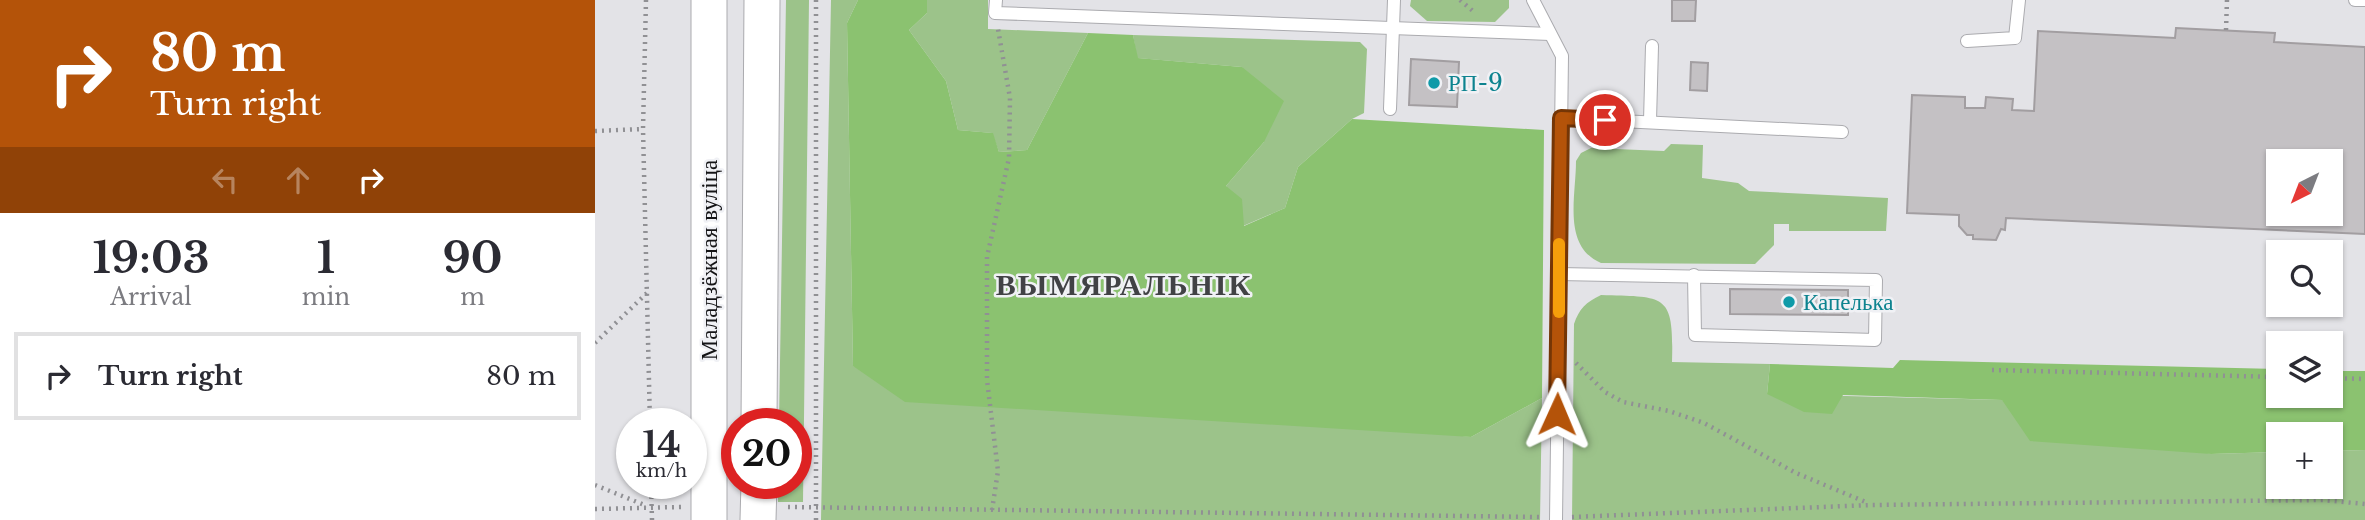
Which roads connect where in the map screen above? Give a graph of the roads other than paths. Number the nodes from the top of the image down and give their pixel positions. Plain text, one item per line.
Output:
1 (709, 0) edge
2 (762, 0) edge
3 (1394, 0) edge
4 (1533, 0) edge
5 (2019, 0) edge
6 (2355, 0) edge
7 (2365, 1) edge
8 (996, 7) edge
9 (1393, 28) junction
10 (1550, 34) junction
11 (1967, 41) dead end
12 (1651, 46) dead end
13 (1390, 109) dead end
14 (1561, 118) junction
15 (1650, 121) junction
16 (1842, 132) dead end
17 (1559, 274) junction
18 (1694, 275) junction
19 (759, 408) edge
20 (759, 499) edge
21 (1556, 519) edge
22 (709, 520) edge
23 (758, 520) edge

1 - 22 main road, Маладзёжная вуліца
2 - 19 main road
3 - 9 lane
4 - 10 lane
5 - 11 lane
6 - 7 lane
8 - 9 lane
9 - 10 lane
9 - 13 lane
10 - 14 lane
12 - 15 lane
14 - 15 lane
14 - 17 lane
15 - 16 lane
17 - 18 lane
17 - 21 lane
18 - 18 lane
20 - 23 main road

